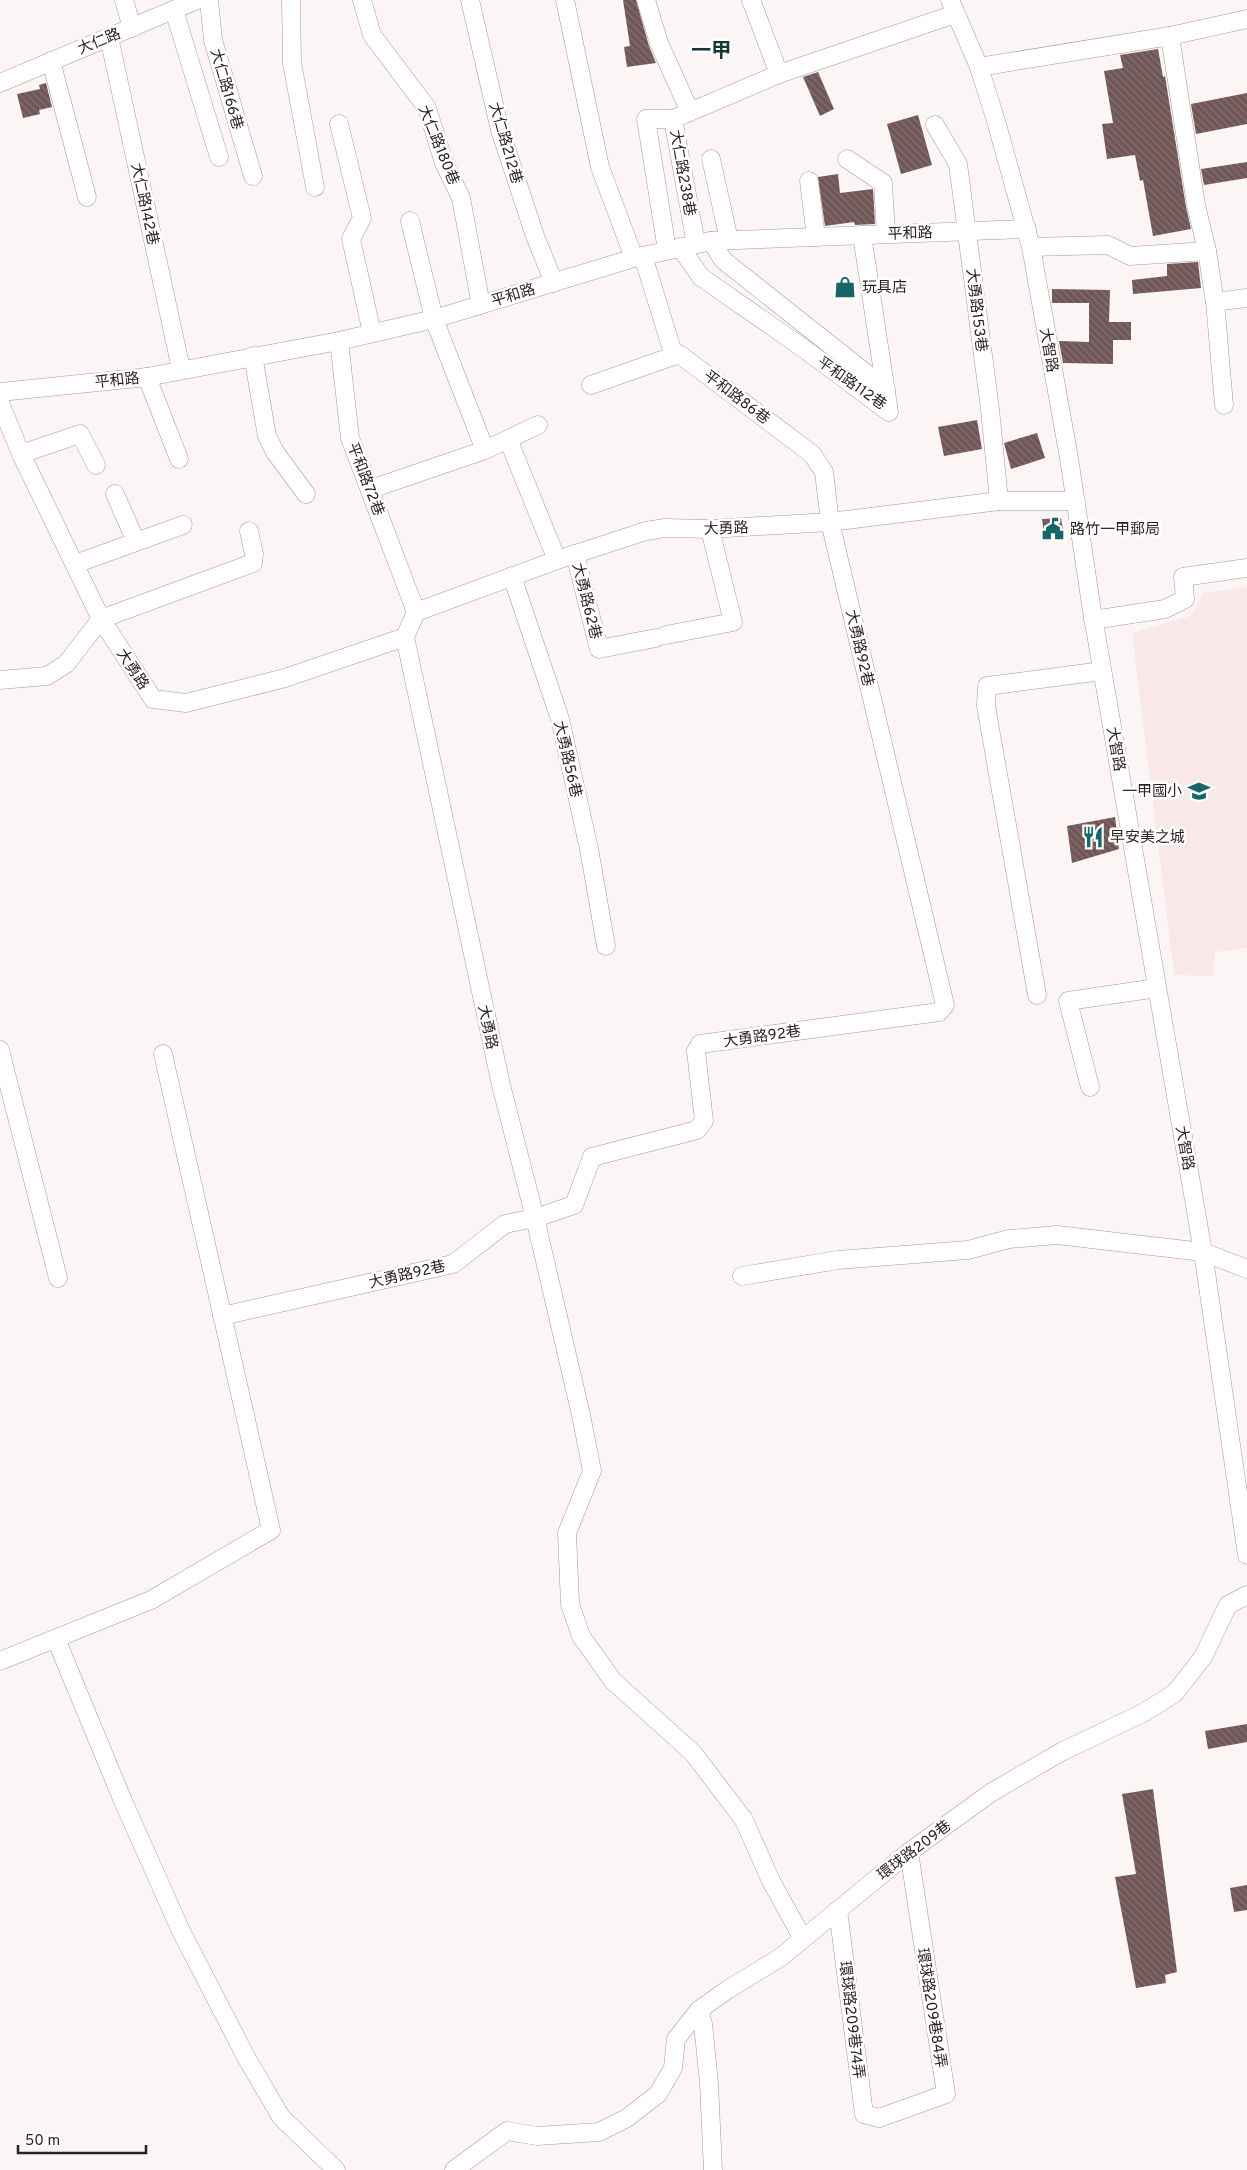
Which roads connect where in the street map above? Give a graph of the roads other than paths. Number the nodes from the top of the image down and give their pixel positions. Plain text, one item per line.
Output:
1 (124, 0) edge
2 (197, 0) edge
3 (209, 0) edge
4 (291, 0) edge
5 (362, 0) edge
6 (470, 0) edge
7 (565, 0) edge
8 (646, 0) edge
9 (751, 0) edge
10 (952, 7) edge
11 (174, 10) junction
12 (1247, 19) edge
13 (132, 28) junction
14 (1170, 36) junction
15 (109, 37) junction
16 (51, 61) junction
17 (979, 67) junction
18 (779, 74) junction
19 (0, 83) edge
20 (690, 112) junction
21 (673, 119) junction
22 (339, 124) dead end
23 (935, 125) dead end
24 (219, 157) dead end
25 (711, 159) dead end
26 (847, 159) dead end
27 (253, 176) dead end
28 (808, 181) dead end
29 (314, 187) dead end
30 (87, 197) dead end
31 (410, 222) dead end
32 (1028, 230) junction
33 (967, 231) junction
34 (886, 234) junction
35 (862, 235) junction
36 (816, 237) junction
37 (730, 240) junction
38 (688, 245) junction
39 (1031, 247) junction
40 (1208, 251) junction
41 (639, 257) junction
42 (554, 283) junction
43 (1247, 298) edge
44 (1215, 302) junction
45 (481, 305) junction
46 (434, 320) junction
47 (372, 333) junction
48 (339, 341) junction
49 (253, 356) junction
50 (674, 356) junction
51 (181, 370) junction
52 (147, 377) junction
53 (591, 386) dead end
54 (886, 389) junction
55 (0, 392) edge
56 (0, 403) edge
57 (1224, 405) dead end
58 (538, 425) dead end
59 (508, 439) junction
60 (485, 450) junction
61 (21, 454) junction
62 (180, 459) dead end
63 (96, 465) dead end
64 (371, 489) junction
65 (114, 494) dead end
66 (306, 494) dead end
67 (999, 501) junction
68 (1076, 501) junction
69 (830, 522) junction
70 (183, 525) dead end
71 (710, 529) junction
72 (249, 531) dead end
73 (136, 542) junction
74 (575, 554) junction
75 (557, 560) junction
76 (75, 564) junction
77 (1247, 568) edge
78 (512, 576) junction
79 (416, 612) junction
80 (101, 619) junction
81 (1094, 620) junction
82 (405, 637) junction
83 (1102, 671) junction
84 (0, 680) edge
85 (606, 946) dead end
86 (1157, 988) junction
87 (1037, 995) dead end
88 (0, 1050) edge
89 (163, 1054) dead end
90 (1090, 1087) dead end
91 (535, 1218) junction
92 (1203, 1252) junction
93 (1247, 1269) edge
94 (742, 1276) dead end
95 (58, 1278) dead end
96 (222, 1316) junction
97 (1247, 1555) edge
98 (1247, 1596) edge
99 (56, 1639) junction
100 (0, 1661) edge
101 (908, 1852) junction
102 (838, 1910) junction
103 (803, 1939) junction
104 (699, 2010) junction
105 (879, 2118) joint
106 (333, 2169) edge
107 (454, 2170) edge
108 (712, 2170) edge

1 - 13 street
2 - 11 street, 大仁路
3 - 27 street, 大仁路166巷
4 - 29 street
5 - 45 street, 大仁路180巷
6 - 42 street, 大仁路212巷
7 - 41 street
8 - 20 street, 大仁路238巷
9 - 18 street
10 - 17 street, 大智路
10 - 18 street, 大仁路238巷
11 - 13 street, 大仁路
11 - 24 street
12 - 14 street
13 - 15 street, 大仁路
14 - 17 street
14 - 40 street
15 - 16 street, 大仁路
15 - 51 street, 大仁路142巷
16 - 19 street, 大仁路
16 - 30 street
17 - 32 street, 大智路
18 - 20 street, 大仁路238巷
20 - 21 street, 大仁路238巷
21 - 38 street, 大仁路238巷
21 - 38 street
22 - 47 street
23 - 33 street, 大勇路153巷
25 - 37 street
26 - 34 street
28 - 36 street
31 - 46 street
32 - 33 street, 平和路
32 - 39 street, 大智路
33 - 34 street, 平和路
33 - 67 street, 大勇路153巷
34 - 35 street, 平和路
35 - 36 street, 平和路
35 - 54 street, 平和路112巷
36 - 37 street, 平和路
37 - 38 street, 平和路
38 - 41 street, 平和路
38 - 54 street
38 - 54 street, 平和路112巷
39 - 40 street
39 - 68 street, 大智路
40 - 44 street
41 - 42 street, 平和路
41 - 50 street
42 - 45 street, 平和路
43 - 44 street
44 - 57 street
45 - 46 street, 平和路
46 - 47 street, 平和路
46 - 60 street
47 - 48 street, 平和路
48 - 49 street, 平和路
48 - 64 street, 平和路72巷
49 - 51 street, 平和路
49 - 66 street
50 - 53 street
50 - 69 street, 平和路86巷
51 - 52 street, 平和路
52 - 55 street, 平和路
52 - 62 street
56 - 61 street, 大勇路
58 - 59 street
59 - 60 street
59 - 75 street
60 - 64 street
61 - 63 street
61 - 76 street, 大勇路
64 - 79 street, 平和路72巷
65 - 73 street
67 - 68 street, 大勇路
67 - 69 street, 大勇路
68 - 81 street, 大智路
69 - 71 street, 大勇路
69 - 91 street, 大勇路92巷
70 - 73 street
71 - 74 street, 大勇路
71 - 74 street, 大勇路62巷
72 - 80 street
73 - 76 street
74 - 75 street, 大勇路
75 - 78 street, 大勇路
76 - 80 street, 大勇路
77 - 81 street
78 - 79 street, 大勇路
78 - 85 street, 大勇路56巷
79 - 82 street
80 - 82 street, 大勇路
80 - 84 street
81 - 83 street, 大智路
82 - 91 street, 大勇路
83 - 86 street, 大智路
83 - 87 street
86 - 90 street
86 - 92 street, 大智路
88 - 95 street
89 - 96 street
91 - 96 street, 大勇路92巷
91 - 103 street, 大勇路
92 - 93 street
92 - 94 street
92 - 97 street, 大智路
96 - 99 street
98 - 101 street, 環球路209巷
99 - 100 street
99 - 106 street
101 - 102 street, 環球路209巷
101 - 105 street, 環球路209巷84弄
102 - 103 street, 環球路209巷
102 - 105 street, 環球路209巷74弄
103 - 104 street, 環球路209巷
104 - 107 street, 環球路209巷
104 - 108 street

